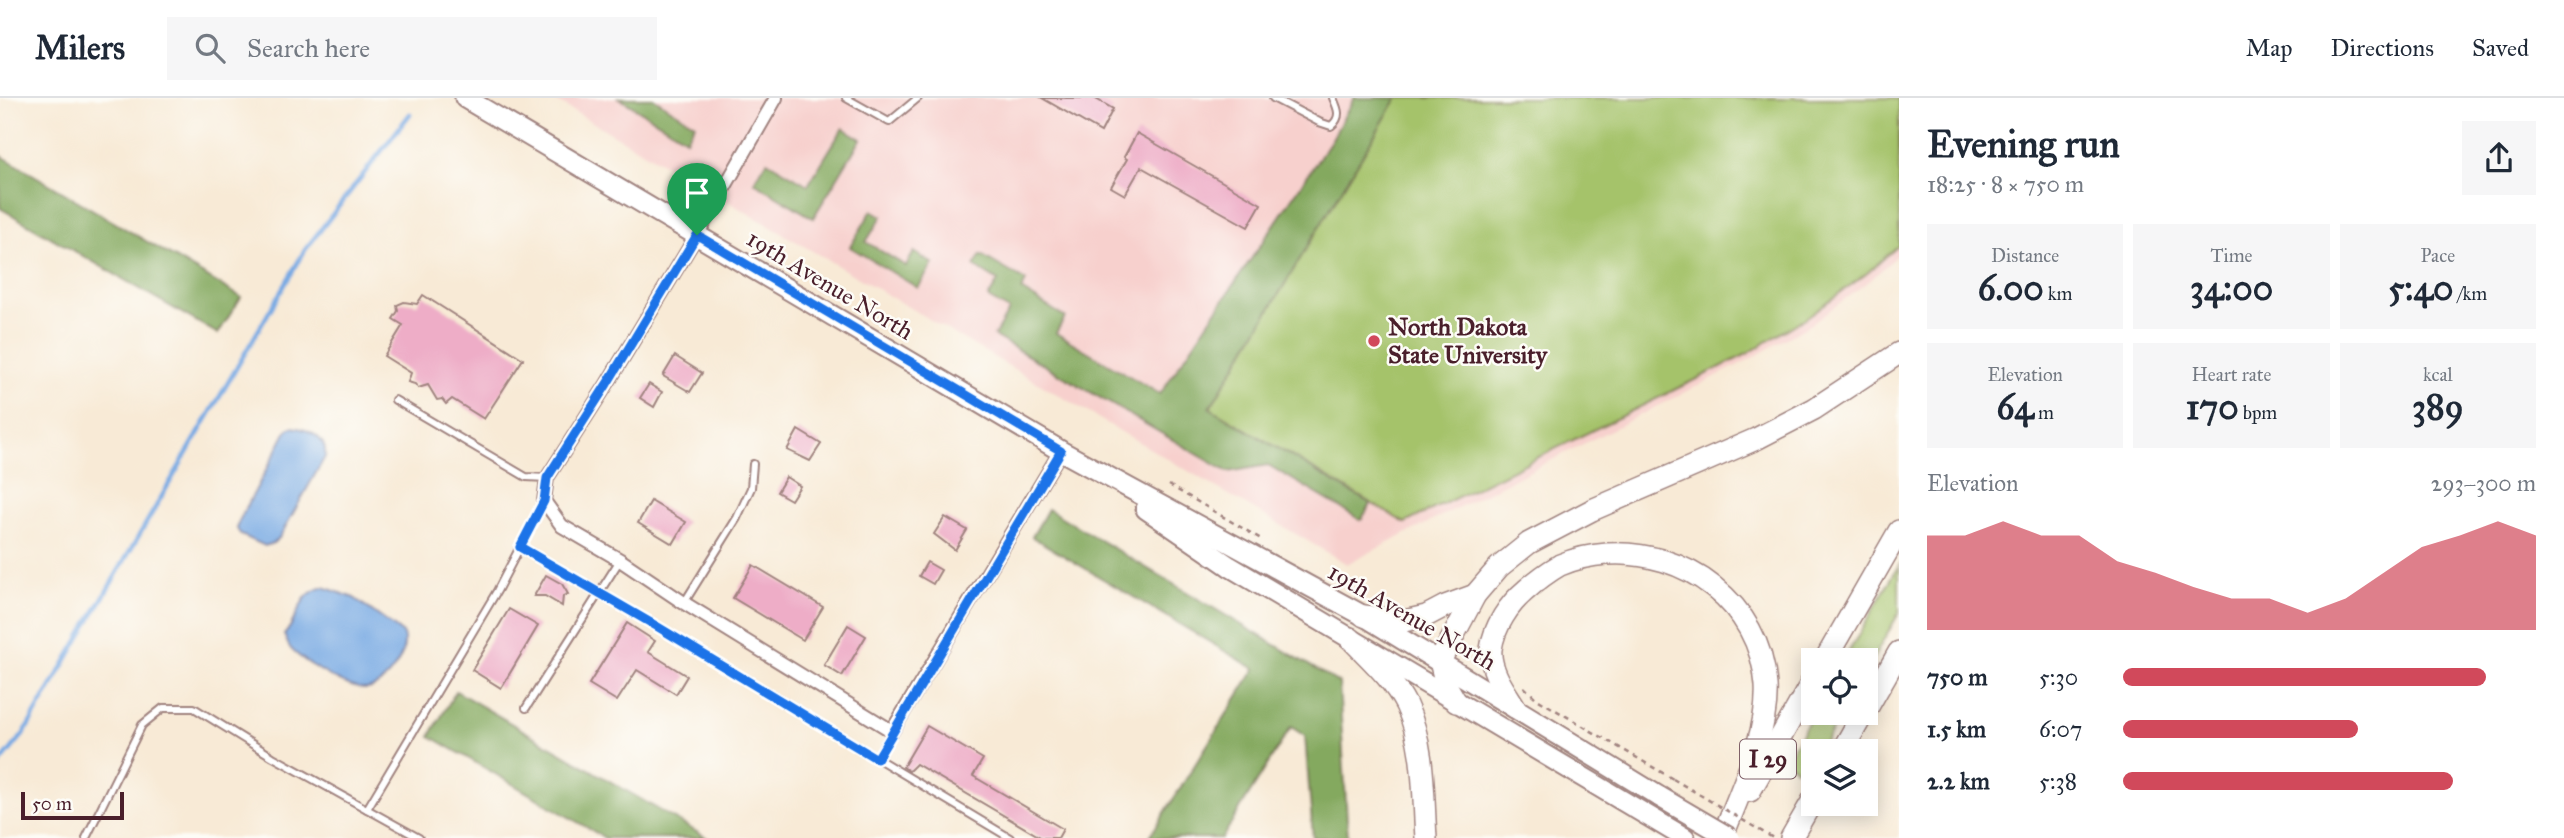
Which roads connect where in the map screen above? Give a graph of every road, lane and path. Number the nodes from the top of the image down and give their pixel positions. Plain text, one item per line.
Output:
1 (465, 98) edge
2 (776, 98) edge
3 (846, 98) edge
4 (918, 98) edge
5 (1273, 98) edge
6 (1333, 98) edge
7 (697, 235) junction
8 (1899, 353) edge
9 (396, 400) dead end
10 (1061, 451) junction
11 (753, 464) dead end
12 (547, 478) junction
13 (1169, 485) dead end
14 (544, 501) junction
15 (1899, 531) edge
16 (1265, 542) dead end
17 (520, 547) junction
18 (620, 560) junction
19 (599, 593) junction
20 (1475, 595) junction
21 (684, 603) junction
22 (1364, 616) junction
23 (1350, 638) junction
24 (1832, 648) edge
25 (1899, 652) edge
26 (1440, 661) junction
27 (1522, 686) dead end
28 (1878, 688) edge
29 (1801, 701) edge
30 (1457, 702) junction
31 (1515, 707) junction
32 (526, 708) dead end
33 (892, 731) junction
34 (877, 759) junction
35 (367, 809) junction
36 (1804, 816) edge
37 (86, 838) edge
38 (419, 838) edge
39 (1010, 838) edge
40 (1426, 838) edge
41 (1685, 838) edge
42 (1723, 838) edge
43 (1730, 838) edge
44 (1773, 838) edge
45 (1791, 838) edge

1 - 7 main road, 19th Avenue North
2 - 7 street
3 - 4 lane
5 - 6 lane
7 - 10 main road, 19th Avenue North
7 - 12 street
8 - 20 highway
9 - 12 lane
10 - 22 main road, 19th Avenue North
10 - 23 main road, 19th Avenue North
10 - 33 street
11 - 21 lane
12 - 14 street
13 - 16 path
14 - 17 lane
14 - 18 street
15 - 24 highway
17 - 19 lane
17 - 35 lane
18 - 19 lane
18 - 21 street
19 - 32 lane
19 - 34 lane
20 - 22 highway
20 - 26 highway
21 - 33 street
22 - 26 main road, 19th Avenue North
23 - 30 main road, 19th Avenue North
23 - 40 highway
25 - 28 highway
26 - 30 highway
26 - 31 main road, 19th Avenue North
27 - 44 path, bridge
29 - 42 highway, I 29
30 - 41 main road, 19th Avenue North
31 - 42 highway
31 - 43 main road, 19th Avenue North, bridge
33 - 34 lane
34 - 39 lane
35 - 37 lane
35 - 38 lane
36 - 45 highway, I 29

